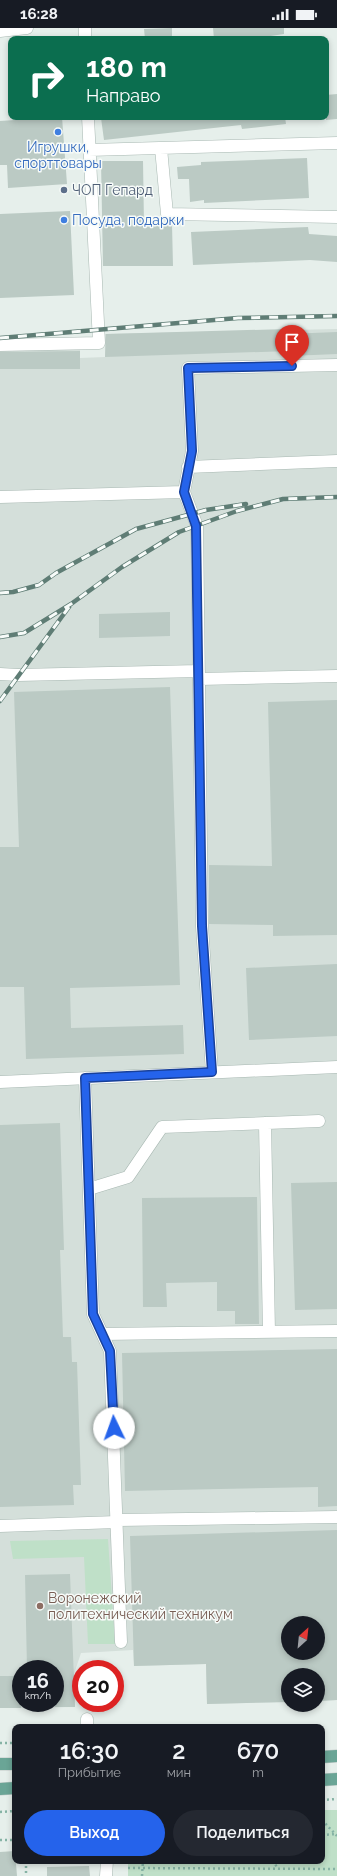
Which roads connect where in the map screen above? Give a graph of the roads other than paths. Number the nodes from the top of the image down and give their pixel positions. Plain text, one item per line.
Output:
1 (27, 28) edge
2 (0, 31) edge
3 (88, 120) edge
4 (337, 143) edge
5 (161, 148) junction
6 (89, 150) junction
7 (337, 217) edge
8 (0, 345) edge
9 (337, 364) edge
10 (337, 461) edge
11 (188, 467) junction
12 (184, 492) junction
13 (0, 497) edge
14 (0, 674) edge
15 (199, 675) junction
16 (337, 676) edge
17 (337, 1067) edge
18 (212, 1072) junction
19 (85, 1078) junction
20 (0, 1082) edge
21 (319, 1121) dead end
22 (265, 1123) junction
23 (89, 1189) junction
24 (337, 1331) edge
25 (269, 1332) junction
26 (102, 1334) junction
27 (337, 1516) edge
28 (117, 1521) junction
29 (0, 1526) edge
30 (121, 1642) dead end
31 (337, 1756) edge
32 (325, 1757) edge
33 (0, 1764) edge
34 (12, 1764) edge
35 (325, 1780) edge
36 (337, 1780) edge
37 (12, 1788) edge
38 (0, 1789) edge
39 (107, 1864) edge
40 (106, 1876) edge

1 - 2 street
3 - 6 street
4 - 5 street
5 - 6 street
5 - 7 street
6 - 8 street
9 - 11 street
10 - 11 street
11 - 12 street
12 - 13 street
12 - 15 street
14 - 15 street
15 - 16 street
15 - 18 street
17 - 18 street
18 - 19 street
19 - 20 street
19 - 23 street
21 - 22 street
22 - 23 street
22 - 25 street
23 - 26 street
24 - 25 street
25 - 26 street
26 - 28 street
27 - 28 street
28 - 29 street
28 - 30 street
31 - 32 main road
33 - 34 main road
35 - 36 main road
37 - 38 main road
39 - 40 street

